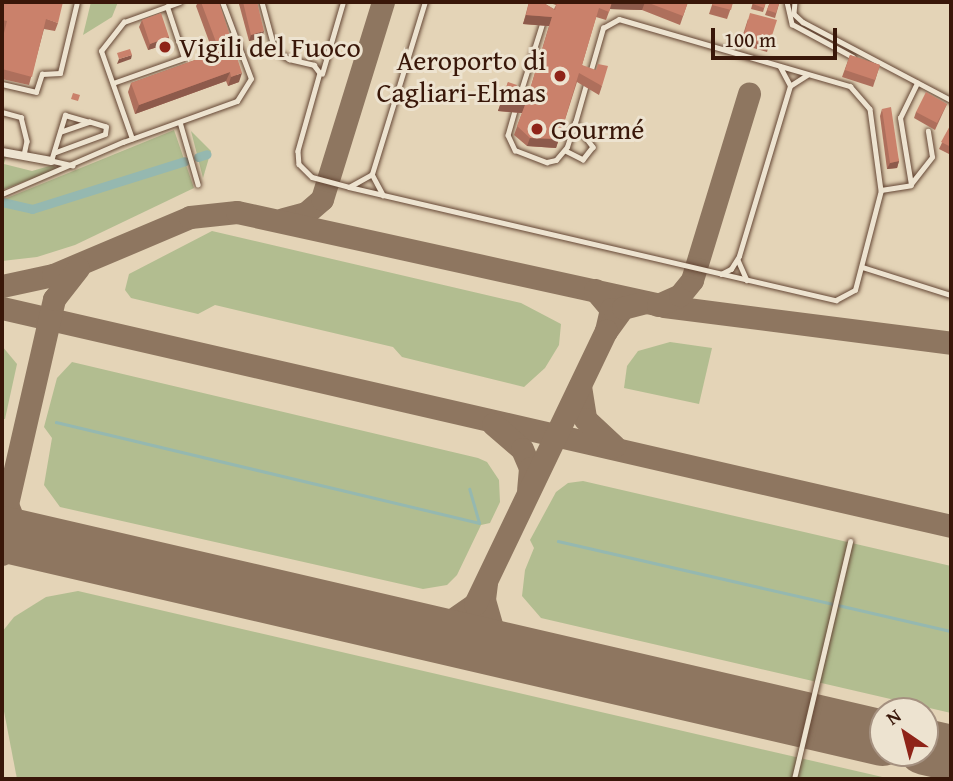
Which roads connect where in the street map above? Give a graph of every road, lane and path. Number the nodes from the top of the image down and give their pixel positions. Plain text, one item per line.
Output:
1 (77, 2) edge
2 (180, 2) edge
3 (222, 2) edge
4 (262, 2) edge
5 (343, 2) edge
6 (425, 2) edge
7 (787, 2) edge
8 (795, 2) edge
9 (167, 7) junction
10 (542, 24) edge
11 (327, 58) junction
12 (872, 60) junction
13 (778, 64) junction
14 (314, 65) junction
15 (810, 74) junction
16 (589, 77) edge
17 (321, 78) junction
18 (113, 83) junction
19 (917, 83) junction
20 (2, 84) edge
21 (586, 85) edge
22 (790, 86) junction
23 (951, 100) edge
24 (517, 103) edge
25 (515, 111) edge
26 (2, 112) edge
27 (90, 122) junction
28 (180, 122) junction
29 (575, 122) junction
30 (928, 131) dead end
31 (61, 132) junction
32 (132, 139) junction
33 (565, 151) junction
34 (2, 152) edge
35 (56, 152) junction
36 (23, 157) junction
37 (51, 161) junction
38 (74, 166) junction
39 (372, 174) junction
40 (198, 184) dead end
41 (911, 185) junction
42 (349, 187) junction
43 (881, 190) junction
44 (2, 194) edge
45 (384, 195) junction
46 (739, 256) junction
47 (862, 267) junction
48 (721, 274) junction
49 (747, 280) junction
50 (951, 295) edge
51 (850, 542) dead end
52 (794, 779) edge

1 - 20 lane
2 - 9 lane
3 - 28 lane
4 - 14 lane
5 - 11 lane
6 - 39 lane
7 - 12 lane
8 - 12 lane
9 - 18 lane
9 - 18 lane
10 - 24 lane
11 - 14 lane
11 - 17 lane
12 - 19 lane
13 - 15 lane
13 - 16 lane
13 - 22 lane
14 - 17 lane
15 - 22 lane
15 - 43 lane
17 - 42 lane
18 - 32 lane
19 - 23 lane
19 - 41 lane
21 - 29 lane
22 - 46 lane
25 - 33 lane
26 - 36 lane
27 - 31 lane
27 - 31 lane
27 - 35 lane
28 - 32 lane
28 - 40 lane
29 - 33 lane
29 - 33 lane
30 - 41 lane
31 - 35 lane
32 - 38 lane
34 - 36 street
35 - 37 lane
36 - 37 street
37 - 38 lane
38 - 44 lane
39 - 42 lane
39 - 45 lane
41 - 43 lane
42 - 45 lane
43 - 47 lane
45 - 48 lane
46 - 48 lane
46 - 49 lane
47 - 49 lane
47 - 50 lane
48 - 49 lane
51 - 52 lane

